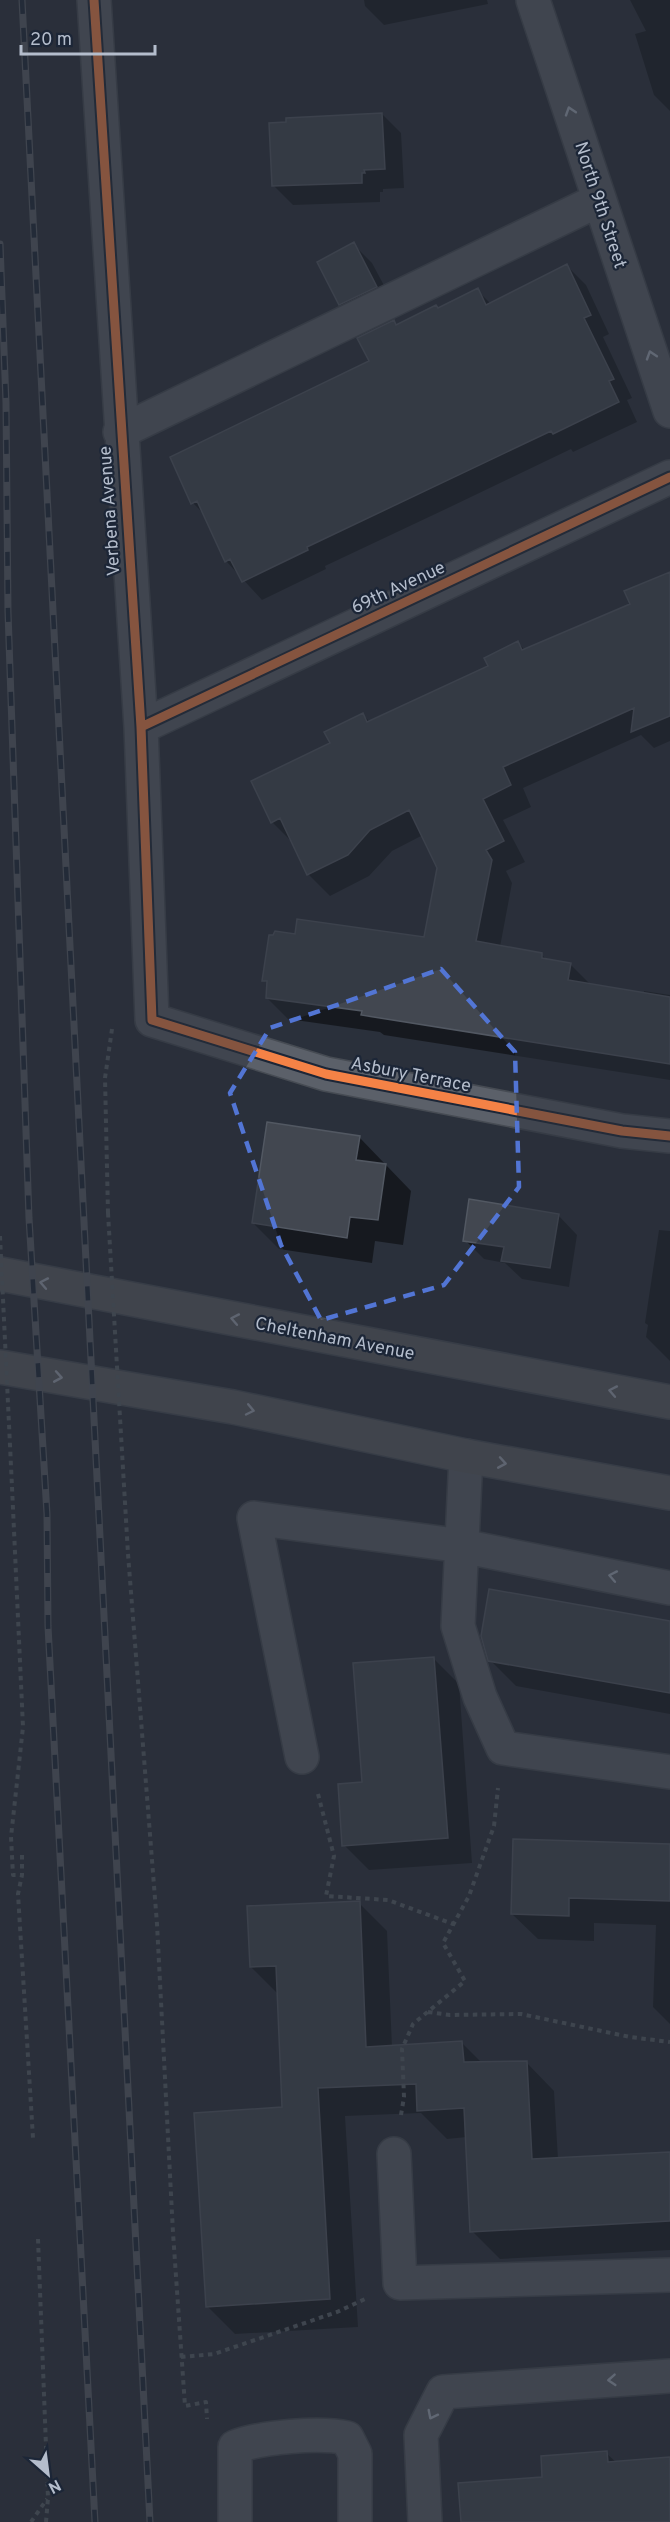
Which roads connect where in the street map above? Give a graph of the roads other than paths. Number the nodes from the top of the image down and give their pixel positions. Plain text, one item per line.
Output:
1 (94, 0) edge
2 (533, 0) edge
3 (599, 200) junction
4 (670, 411) edge
5 (120, 432) junction
6 (670, 477) edge
7 (141, 727) junction
8 (152, 1020) joint
9 (670, 1136) edge
10 (0, 1274) edge
11 (0, 1367) edge
12 (670, 1402) edge
13 (466, 1456) junction
14 (670, 1493) edge
15 (462, 1546) junction
16 (670, 1588) edge
17 (302, 1757) road end
18 (670, 1772) edge
19 (394, 2154) road end
20 (670, 2275) edge
21 (670, 2376) edge
22 (235, 2522) edge
23 (355, 2522) edge
24 (425, 2522) edge

1 - 5 street, Verbena Avenue
3 -> 2 street, North 9th Street
4 -> 3 street, North 9th Street
3 - 5 street
5 - 7 street, Verbena Avenue
6 - 7 street, 69th Avenue
7 - 8 street, Verbena Avenue
8 - 9 street, Asbury Terrace
12 -> 10 highway, Cheltenham Avenue
11 -> 13 highway
13 -> 14 highway
13 - 15 street
16 -> 15 street
15 - 17 street
15 - 18 street
19 - 20 street
21 -> 24 street
22 - 23 street

